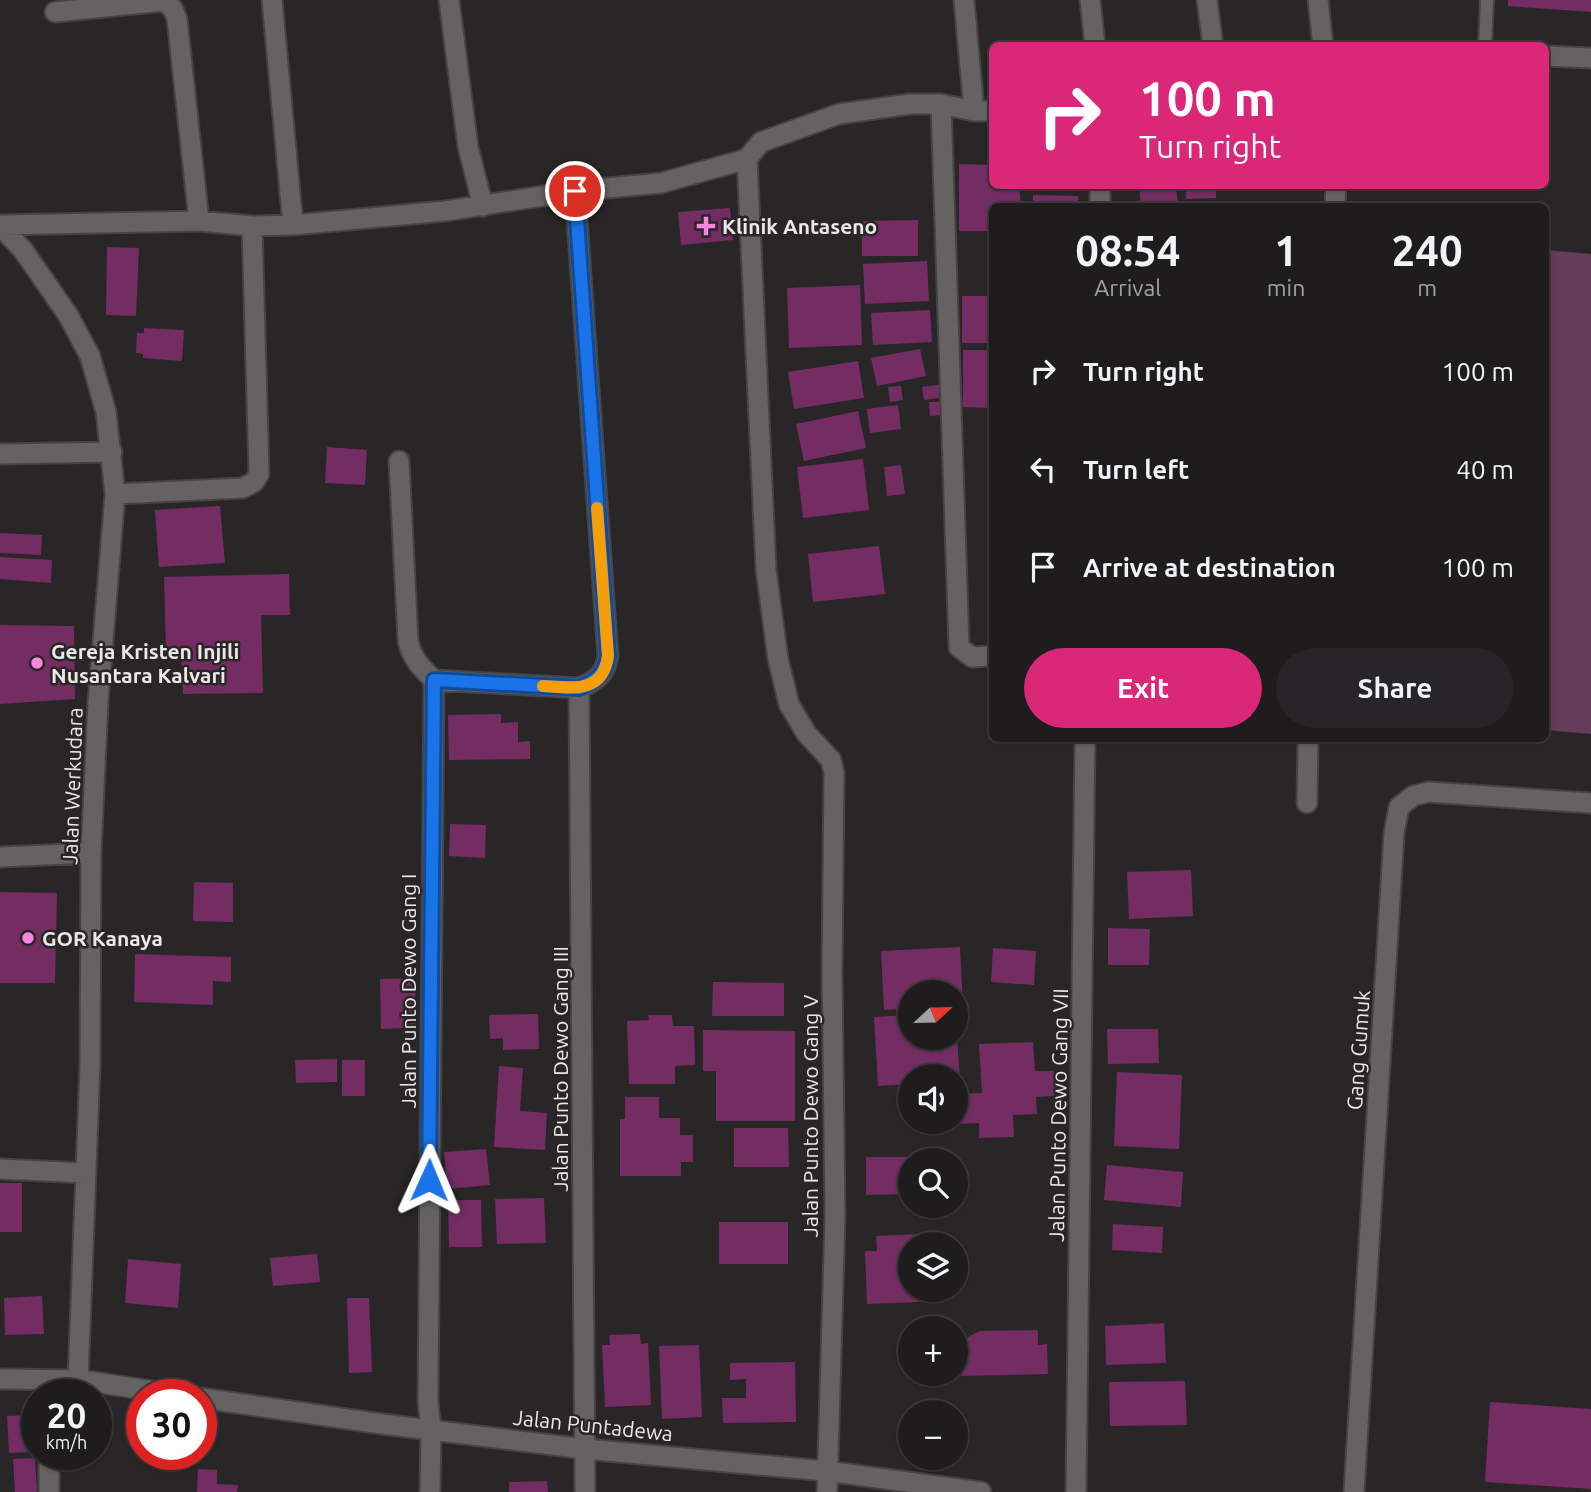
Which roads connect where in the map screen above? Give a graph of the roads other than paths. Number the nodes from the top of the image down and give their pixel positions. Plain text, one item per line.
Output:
1 (272, 0) edge
2 (449, 0) edge
3 (964, 0) edge
4 (1090, 0) edge
5 (1207, 0) edge
6 (1318, 0) edge
7 (1487, 0) edge
8 (55, 12) dead end
9 (1095, 42) edge
10 (1212, 42) edge
11 (1323, 42) edge
12 (1485, 42) edge
13 (1549, 56) edge
14 (1591, 58) edge
15 (941, 104) junction
16 (983, 111) edge
17 (747, 159) junction
18 (575, 191) junction
19 (483, 206) junction
20 (199, 221) junction
21 (0, 225) edge
22 (293, 225) junction
23 (252, 226) junction
24 (112, 452) junction
25 (0, 454) edge
26 (399, 461) dead end
27 (115, 494) junction
28 (989, 656) edge
29 (434, 680) junction
30 (579, 688) junction
31 (1085, 742) edge
32 (1308, 742) edge
33 (1307, 803) dead end
34 (1591, 803) edge
35 (91, 853) junction
36 (0, 857) edge
37 (0, 1169) edge
38 (86, 1173) junction
39 (0, 1379) edge
40 (78, 1379) edge
41 (21, 1382) edge
42 (217, 1400) edge
43 (430, 1429) junction
44 (585, 1448) junction
45 (48, 1470) edge
46 (826, 1471) junction
47 (49, 1492) edge
48 (430, 1492) edge
49 (585, 1492) edge
50 (827, 1492) edge
51 (981, 1492) edge
52 (1076, 1492) edge
53 (1354, 1492) edge

1 - 22 street
2 - 19 street
3 - 16 street
4 - 9 street
5 - 10 street
6 - 11 street
7 - 12 lane
8 - 20 street
13 - 14 street
15 - 16 street
15 - 17 street
15 - 28 street
17 - 18 street
17 - 46 street, Jalan Punto Dewo Gang V
18 - 19 street
18 - 30 street
19 - 22 street
20 - 21 street
20 - 23 street
21 - 24 street, Jalan Werkudara
22 - 23 street
23 - 27 street
24 - 25 street
24 - 27 street, Jalan Werkudara
26 - 29 street
27 - 35 street, Jalan Werkudara
29 - 30 street
29 - 43 street, Jalan Punto Dewo Gang I
30 - 44 street, Jalan Punto Dewo Gang III
31 - 52 street, Jalan Punto Dewo Gang VII
32 - 33 street
34 - 53 street, Gang Gumuk
35 - 36 street
35 - 38 street, Jalan Werkudara
37 - 38 street
38 - 40 street, Jalan Werkudara
39 - 41 street
42 - 43 street, Jalan Puntadewa
43 - 44 street, Jalan Puntadewa
43 - 48 street, Jalan Punto Dewo Gang I
44 - 46 street, Jalan Puntadewa
44 - 49 street, Jalan Punto Dewo Gang III
45 - 47 street
46 - 50 street, Jalan Punto Dewo Gang V
46 - 51 street, Jalan Puntadewa

